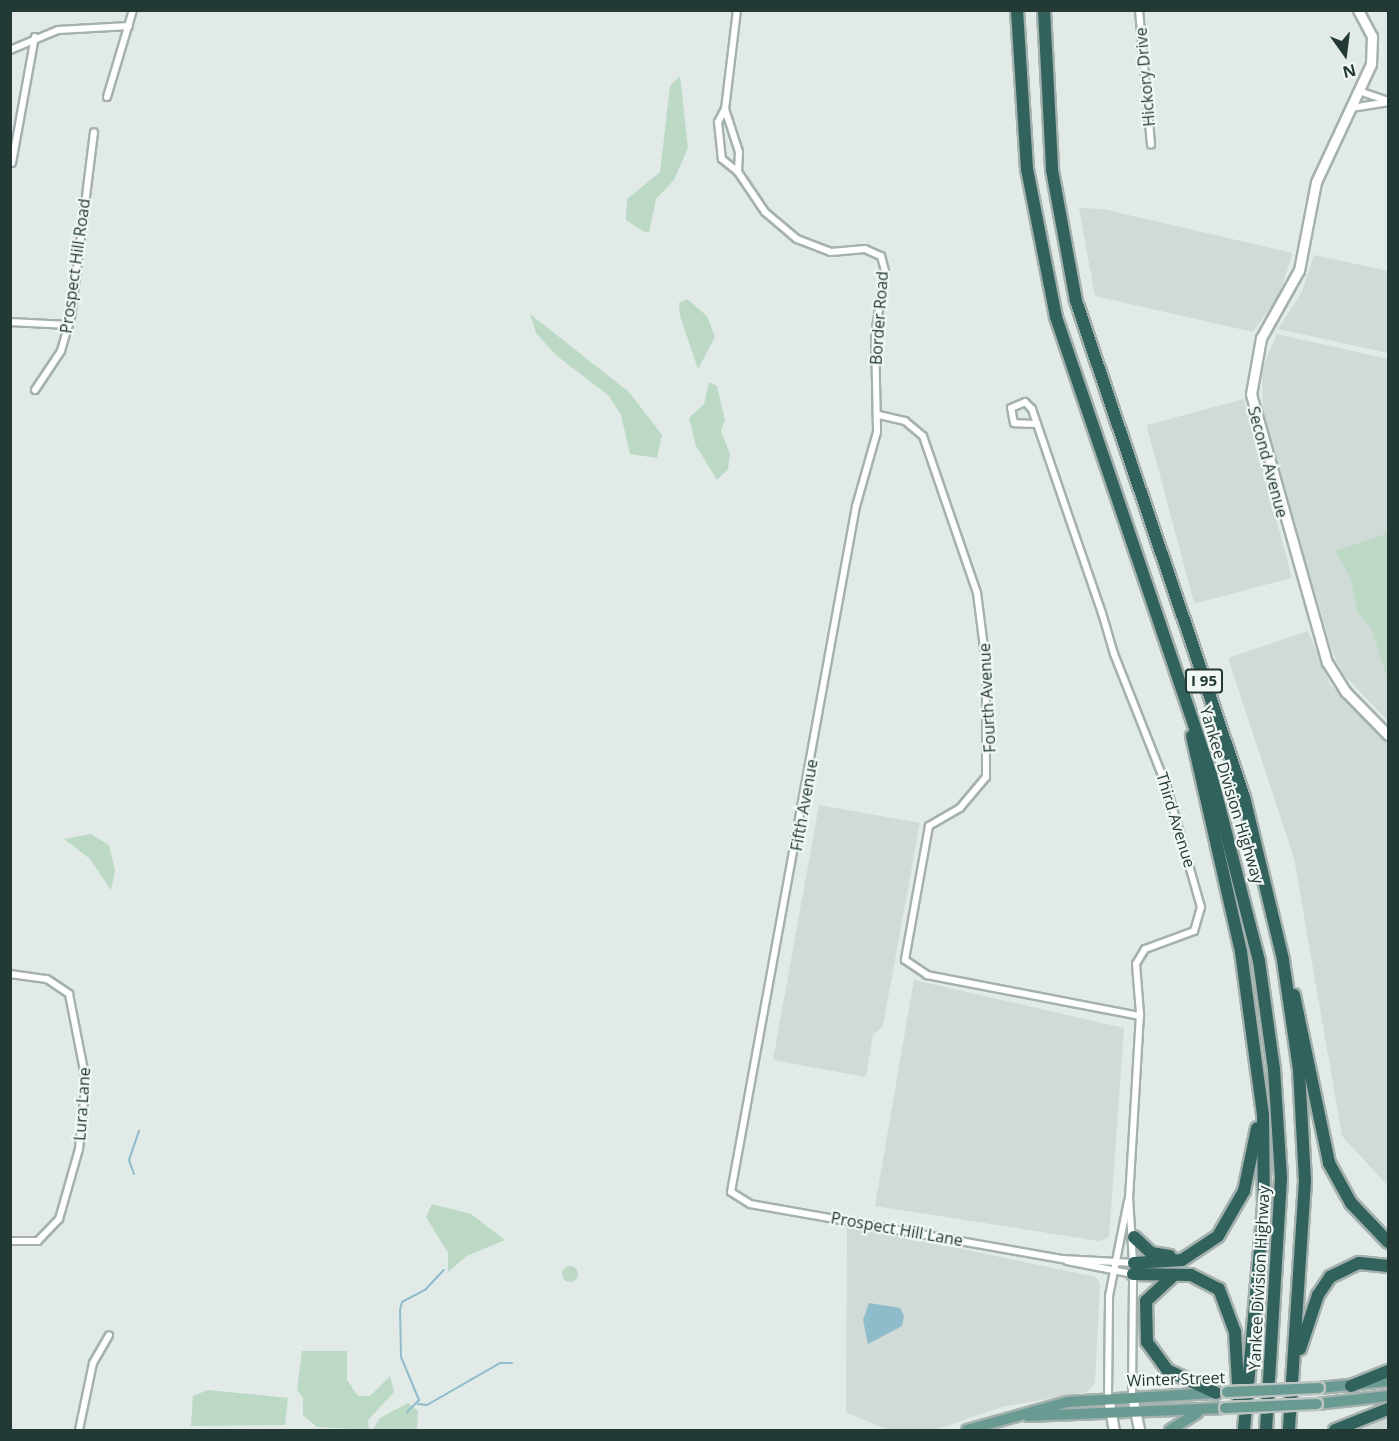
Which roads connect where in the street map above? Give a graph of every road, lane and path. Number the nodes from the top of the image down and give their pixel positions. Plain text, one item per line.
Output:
1 (133, 10) edge
2 (737, 10) edge
3 (1017, 10) edge
4 (1044, 10) edge
5 (1139, 10) edge
6 (1358, 10) edge
7 (129, 26) junction
8 (35, 37) junction
9 (10, 50) edge
10 (1359, 91) junction
11 (107, 97) dead end
12 (1389, 102) edge
13 (1351, 108) junction
14 (725, 109) junction
15 (94, 132) dead end
16 (1150, 144) dead end
17 (12, 163) edge
18 (738, 172) junction
19 (10, 322) edge
20 (69, 325) junction
21 (35, 390) dead end
22 (879, 415) junction
23 (1037, 424) junction
24 (1188, 708) junction
25 (1389, 735) edge
26 (1285, 970) junction
27 (10, 974) edge
28 (1140, 1016) junction
29 (1259, 1090) junction
30 (732, 1195) joint
31 (1129, 1197) junction
32 (1222, 1231) junction
33 (1134, 1237) junction
34 (10, 1240) edge
35 (1389, 1242) edge
36 (1063, 1259) junction
37 (1115, 1263) junction
38 (1389, 1266) edge
39 (1133, 1268) junction
40 (1113, 1273) junction
41 (1175, 1274) junction
42 (109, 1335) dead end
43 (1295, 1362) junction
44 (1389, 1371) edge
45 (1389, 1381) edge
46 (1351, 1386) junction
47 (1221, 1393) junction
48 (1132, 1396) junction
49 (1389, 1396) edge
50 (1108, 1397) junction
51 (1389, 1409) edge
52 (1109, 1410) junction
53 (1135, 1410) junction
54 (1225, 1410) junction
55 (1022, 1415) junction
56 (79, 1431) edge
57 (967, 1431) edge
58 (1114, 1431) edge
59 (1139, 1431) edge
60 (1170, 1431) edge
61 (1239, 1431) edge
62 (1244, 1431) edge
63 (1266, 1431) edge
64 (1289, 1431) edge
65 (1335, 1431) edge

1 - 7 street
2 - 14 street, Border Road
3 - 24 highway, Yankee Division Highway / I 95
4 - 26 highway, Yankee Division Highway / I 95
5 - 16 street, Hickory Drive
6 - 10 street, Second Avenue
7 - 8 street
7 - 11 street
8 - 9 street
8 - 17 street
10 - 12 street
10 - 13 street, Second Avenue
12 - 13 street
13 - 25 street, Second Avenue
14 - 18 street, Border Road
14 - 18 street, Border Road
15 - 20 street, Prospect Hill Road
18 - 22 street, Border Road
19 - 20 street
20 - 21 street, Prospect Hill Road
22 - 28 street, Fourth Avenue
22 - 30 street, Fifth Avenue
23 - 23 street, Third Avenue
23 - 28 street, Third Avenue
24 - 29 highway
24 - 63 highway, Yankee Division Highway / I 95
26 - 35 highway
26 - 43 highway, Yankee Division Highway / I 95
27 - 34 street, Lura Lane
28 - 31 street, Third Avenue
29 - 32 highway
29 - 62 highway
30 - 36 street, Prospect Hill Lane
31 - 33 street, Third Avenue
31 - 37 street, Third Avenue
32 - 33 highway
32 - 39 highway
33 - 39 street, Third Avenue
36 - 37 street, Prospect Hill Lane
36 - 40 street, Prospect Hill Lane
37 - 39 street, Prospect Hill Lane
37 - 40 street, Third Avenue
38 - 43 highway
39 - 40 street, Prospect Hill Lane
39 - 41 highway
39 - 48 street, Third Avenue
40 - 50 street, Third Avenue
41 - 47 highway
41 - 61 highway
42 - 56 street
43 - 64 highway, Yankee Division Highway / I 95
44 - 46 highway
45 - 46 main road, Winter Street
46 - 47 main road, Winter Street, bridge
47 - 48 main road, Winter Street
48 - 50 main road, Winter Street
48 - 53 street
49 - 54 main road, Winter Street, bridge
50 - 52 street
50 - 55 main road, Winter Street
51 - 65 highway
52 - 53 main road, Winter Street
52 - 55 main road, Winter Street
52 - 58 street
53 - 54 main road, Winter Street
53 - 59 street
54 - 60 main road
55 - 57 main road

